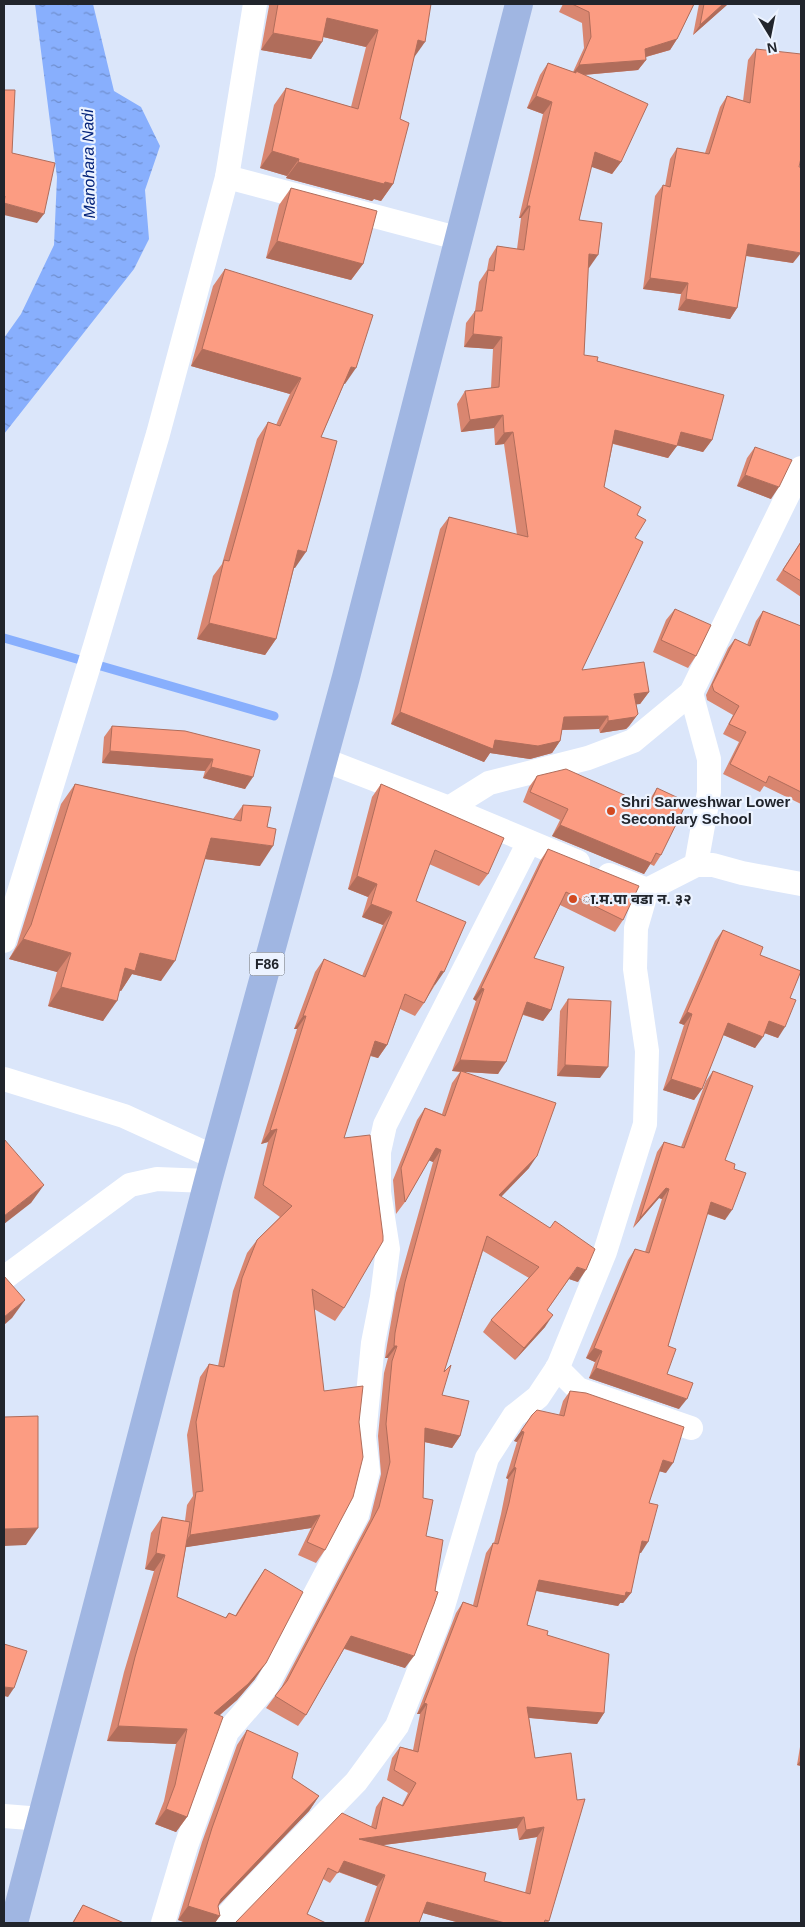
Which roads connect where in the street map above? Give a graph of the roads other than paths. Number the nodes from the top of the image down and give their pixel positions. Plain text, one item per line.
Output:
1 (255, 4) edge
2 (519, 4) edge
3 (227, 178) junction
4 (457, 238) junction
5 (801, 468) edge
6 (690, 693) junction
7 (322, 759) junction
8 (449, 808) junction
9 (529, 842) junction
10 (696, 865) junction
11 (801, 884) edge
12 (647, 890) junction
13 (4, 941) edge
14 (4, 1079) edge
15 (211, 1169) junction
16 (4, 1278) edge
17 (557, 1368) junction
18 (691, 1428) dead end
19 (4, 1816) edge
20 (42, 1818) junction
21 (14, 1923) edge
22 (163, 1923) edge
23 (221, 1923) edge

1 - 3 street
2 - 4 main road, F86
3 - 4 street
3 - 13 street
4 - 7 main road, F86
5 - 6 street
6 - 8 street
6 - 10 street
7 - 8 street
7 - 15 main road, F86
8 - 9 street
9 - 12 street
9 - 22 street
10 - 11 street
10 - 12 street
12 - 17 street
14 - 15 street
15 - 16 street
15 - 20 main road, F86
17 - 18 street
17 - 23 street
19 - 20 street
20 - 21 main road, F86

